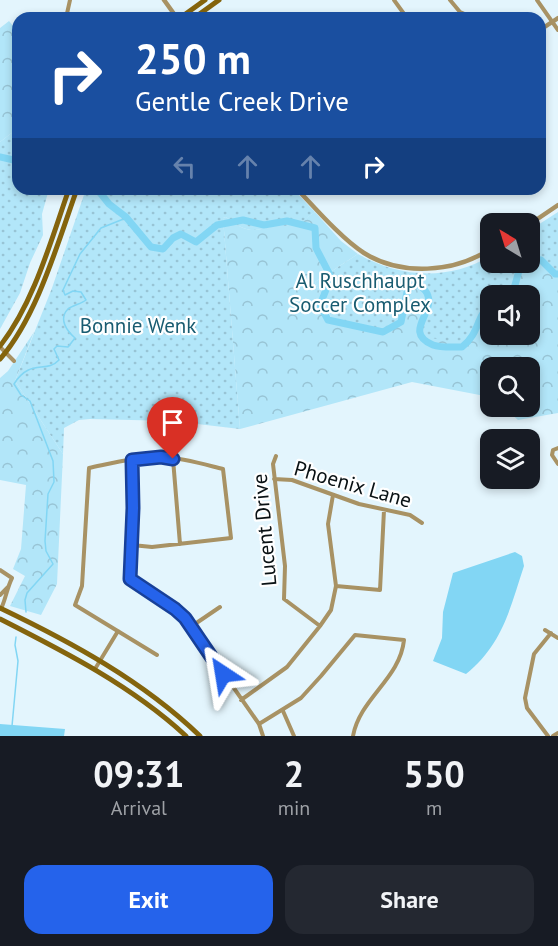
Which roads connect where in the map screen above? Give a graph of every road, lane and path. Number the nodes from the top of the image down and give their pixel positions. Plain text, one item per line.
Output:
1 (164, 0) edge
2 (205, 0) edge
3 (219, 0) edge
4 (450, 0) edge
5 (174, 12) edge
6 (188, 12) edge
7 (202, 12) edge
8 (460, 12) edge
9 (546, 13) edge
10 (558, 18) edge
11 (552, 22) junction
12 (546, 26) edge
13 (558, 30) edge
14 (67, 195) edge
15 (75, 195) edge
16 (304, 195) edge
17 (558, 205) edge
18 (540, 217) edge
19 (480, 255) edge
20 (0, 347) edge
21 (6, 352) junction
22 (0, 359) edge
23 (14, 361) dead end
24 (558, 448) edge
25 (276, 456) dead end
26 (173, 459) junction
27 (132, 460) junction
28 (558, 464) edge
29 (274, 479) junction
30 (333, 495) junction
31 (384, 510) junction
32 (422, 523) dead end
33 (180, 544) junction
34 (132, 545) junction
35 (0, 570) edge
36 (336, 586) junction
37 (8, 587) junction
38 (0, 595) edge
39 (220, 607) dead end
40 (0, 608) edge
41 (0, 619) edge
42 (192, 626) junction
43 (320, 626) junction
44 (545, 630) dead end
45 (118, 631) junction
46 (551, 633) junction
47 (558, 638) edge
48 (157, 655) dead end
49 (100, 661) junction
50 (95, 669) junction
51 (241, 700) junction
52 (283, 711) junction
53 (259, 724) junction
54 (558, 733) edge
55 (186, 736) edge
56 (200, 736) edge
57 (263, 736) edge
58 (294, 736) edge
59 (353, 736) edge
60 (548, 736) edge
61 (554, 736) edge

1 - 5 street
2 - 6 main road
3 - 7 main road
4 - 8 street
9 - 11 street
10 - 11 street
11 - 12 street
11 - 13 street
14 - 20 main road
15 - 21 main road
16 - 19 street
17 - 18 street
20 - 21 street
21 - 22 main road
21 - 23 street
24 - 28 street
25 - 29 street, Lucent Drive
26 - 27 street
26 - 33 street
26 - 33 street
27 - 34 street
27 - 45 street
29 - 30 street, Phoenix Lane
29 - 43 street, Lucent Drive
30 - 31 street, Phoenix Lane
30 - 36 street
31 - 32 street, Phoenix Lane
31 - 36 street
33 - 34 street
34 - 42 street
35 - 37 street
36 - 43 street
37 - 38 street
37 - 40 street
39 - 42 street
40 - 49 main road
41 - 50 main road
42 - 51 street
43 - 51 street
44 - 46 street
45 - 48 street
45 - 49 street
46 - 47 street
46 - 60 street
49 - 50 street
49 - 56 main road
50 - 55 main road
51 - 53 street
52 - 53 street
52 - 58 street
52 - 59 street
53 - 57 street
54 - 61 street

